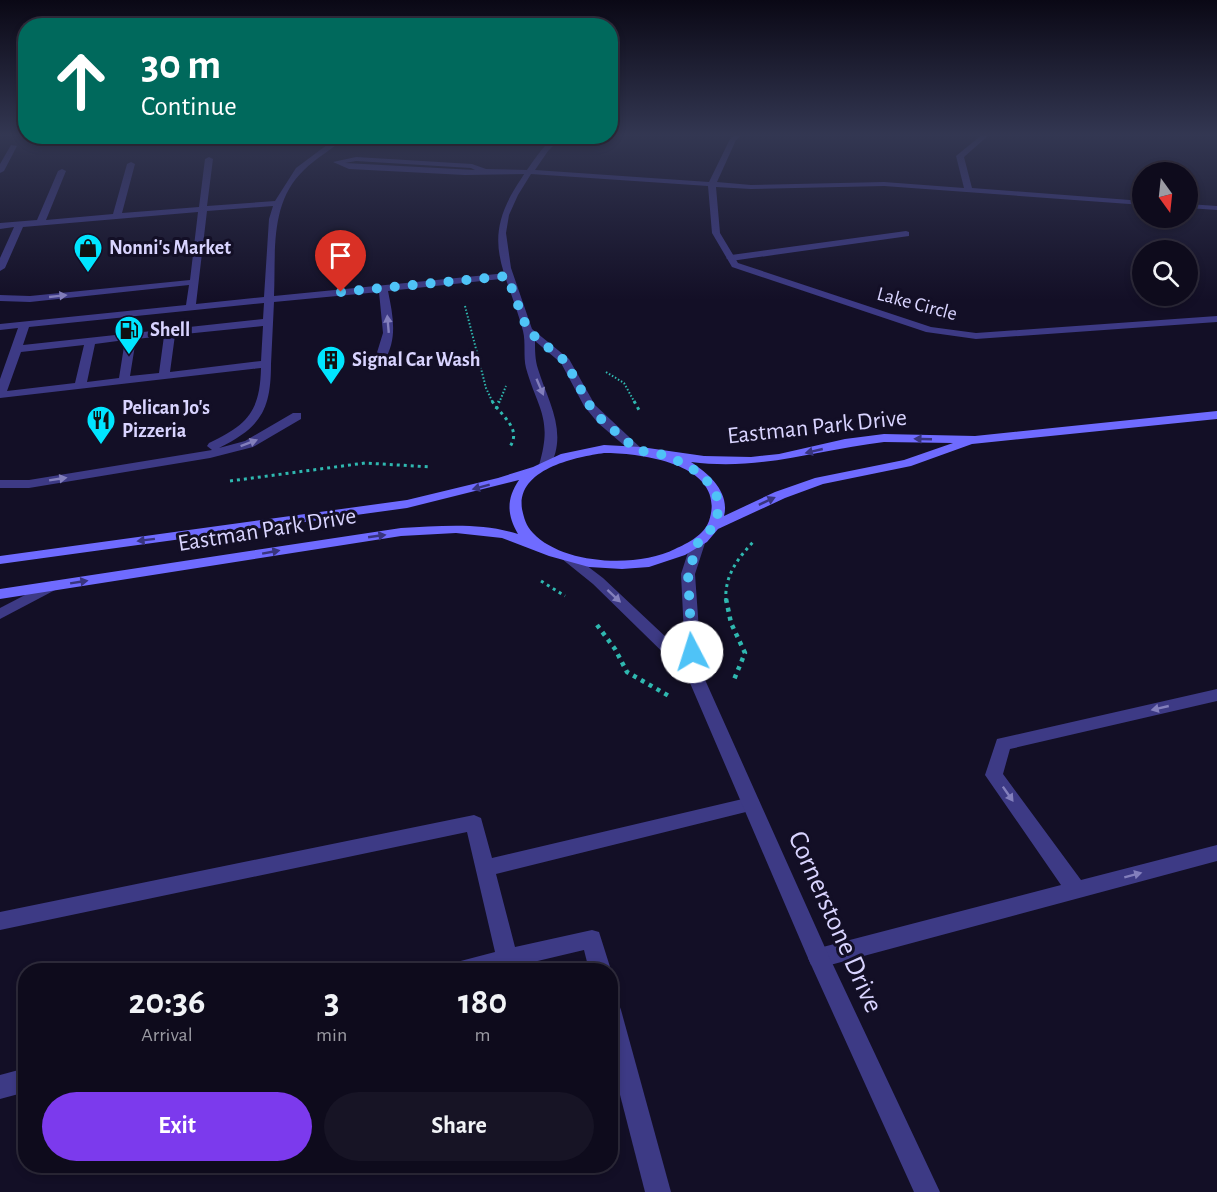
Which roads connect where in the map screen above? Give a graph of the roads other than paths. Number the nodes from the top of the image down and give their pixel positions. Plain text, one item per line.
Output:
1 (54, 190) edge
2 (124, 190) edge
3 (205, 190) edge
4 (283, 190) edge
5 (515, 190) edge
6 (713, 190) edge
7 (964, 190) edge
8 (969, 190) joint
9 (1132, 202) edge
10 (276, 203) junction
11 (1198, 207) edge
12 (203, 208) junction
13 (1217, 208) edge
14 (117, 215) junction
15 (41, 222) junction
16 (20, 224) junction
17 (0, 225) edge
18 (906, 234) dead end
19 (730, 258) junction
20 (0, 268) edge
21 (507, 276) junction
22 (194, 282) junction
23 (384, 288) junction
24 (0, 298) edge
25 (270, 299) junction
26 (191, 307) junction
27 (1217, 319) edge
28 (267, 322) junction
29 (25, 324) junction
30 (0, 327) edge
31 (528, 331) junction
32 (170, 332) junction
33 (131, 337) junction
34 (90, 341) junction
35 (17, 349) junction
36 (380, 359) dead end
37 (266, 364) junction
38 (164, 376) junction
39 (123, 381) junction
40 (80, 386) junction
41 (0, 395) edge
42 (1217, 414) edge
43 (297, 416) dead end
44 (975, 440) junction
45 (637, 450) junction
46 (664, 455) junction
47 (186, 459) junction
48 (541, 467) junction
49 (0, 484) edge
50 (714, 526) junction
51 (698, 543) junction
52 (540, 546) junction
53 (569, 559) junction
54 (0, 560) edge
55 (52, 586) junction
56 (0, 594) edge
57 (0, 614) edge
58 (694, 673) junction
59 (1217, 694) edge
60 (751, 804) junction
61 (1217, 854) edge
62 (485, 868) junction
63 (1076, 890) junction
64 (0, 921) edge
65 (819, 958) junction
66 (507, 959) junction
67 (490, 963) edge
68 (598, 963) edge
69 (618, 1040) edge
70 (18, 1082) edge
71 (0, 1087) edge
72 (658, 1192) edge
73 (927, 1192) edge

1 - 15 street
2 - 14 street
3 - 12 street
4 - 10 street
5 - 21 street
6 - 19 street
7 - 8 street
8 - 9 street
10 - 12 street
10 - 25 street
11 - 13 street
12 - 14 street
12 - 22 street
14 - 15 street
15 - 16 street
16 - 17 street
16 - 20 street
18 - 19 street
19 - 27 street, Lake Circle
21 - 23 street
21 - 31 street
24 -> 22 street
22 - 26 street
23 - 25 street
36 -> 23 street
25 - 26 street
25 - 28 street
26 - 29 street
28 - 32 street
28 - 37 street
29 - 30 street
29 - 35 street
31 - 45 street
31 -> 48 street
32 - 33 street
32 - 38 street
33 - 34 street
33 - 39 street
34 - 35 street
34 - 40 street
35 - 41 street
37 - 38 street
37 - 47 street
38 - 39 street
39 - 40 street
40 - 41 street
42 - 44 street, Eastman Park Drive
47 -> 43 street
44 -> 46 street, Eastman Park Drive
50 -> 44 street, Eastman Park Drive
45 - 46 street
45 - 48 street
46 - 50 street
49 -> 47 street
48 - 52 street
48 -> 54 street, Eastman Park Drive
50 - 51 street
51 - 53 street
51 - 58 street, Cornerstone Drive
52 - 53 street
55 -> 52 street, Eastman Park Drive
53 -> 58 street, Cornerstone Drive
55 - 56 street, Eastman Park Drive
55 - 57 street
58 - 60 street, Cornerstone Drive
59 -> 63 street
60 - 62 street
60 - 65 street, Cornerstone Drive
63 -> 61 street
62 - 64 street
62 - 66 street
63 - 65 street
65 - 73 street, Cornerstone Drive
66 - 67 street
66 - 68 street
69 - 72 street
70 - 71 street

